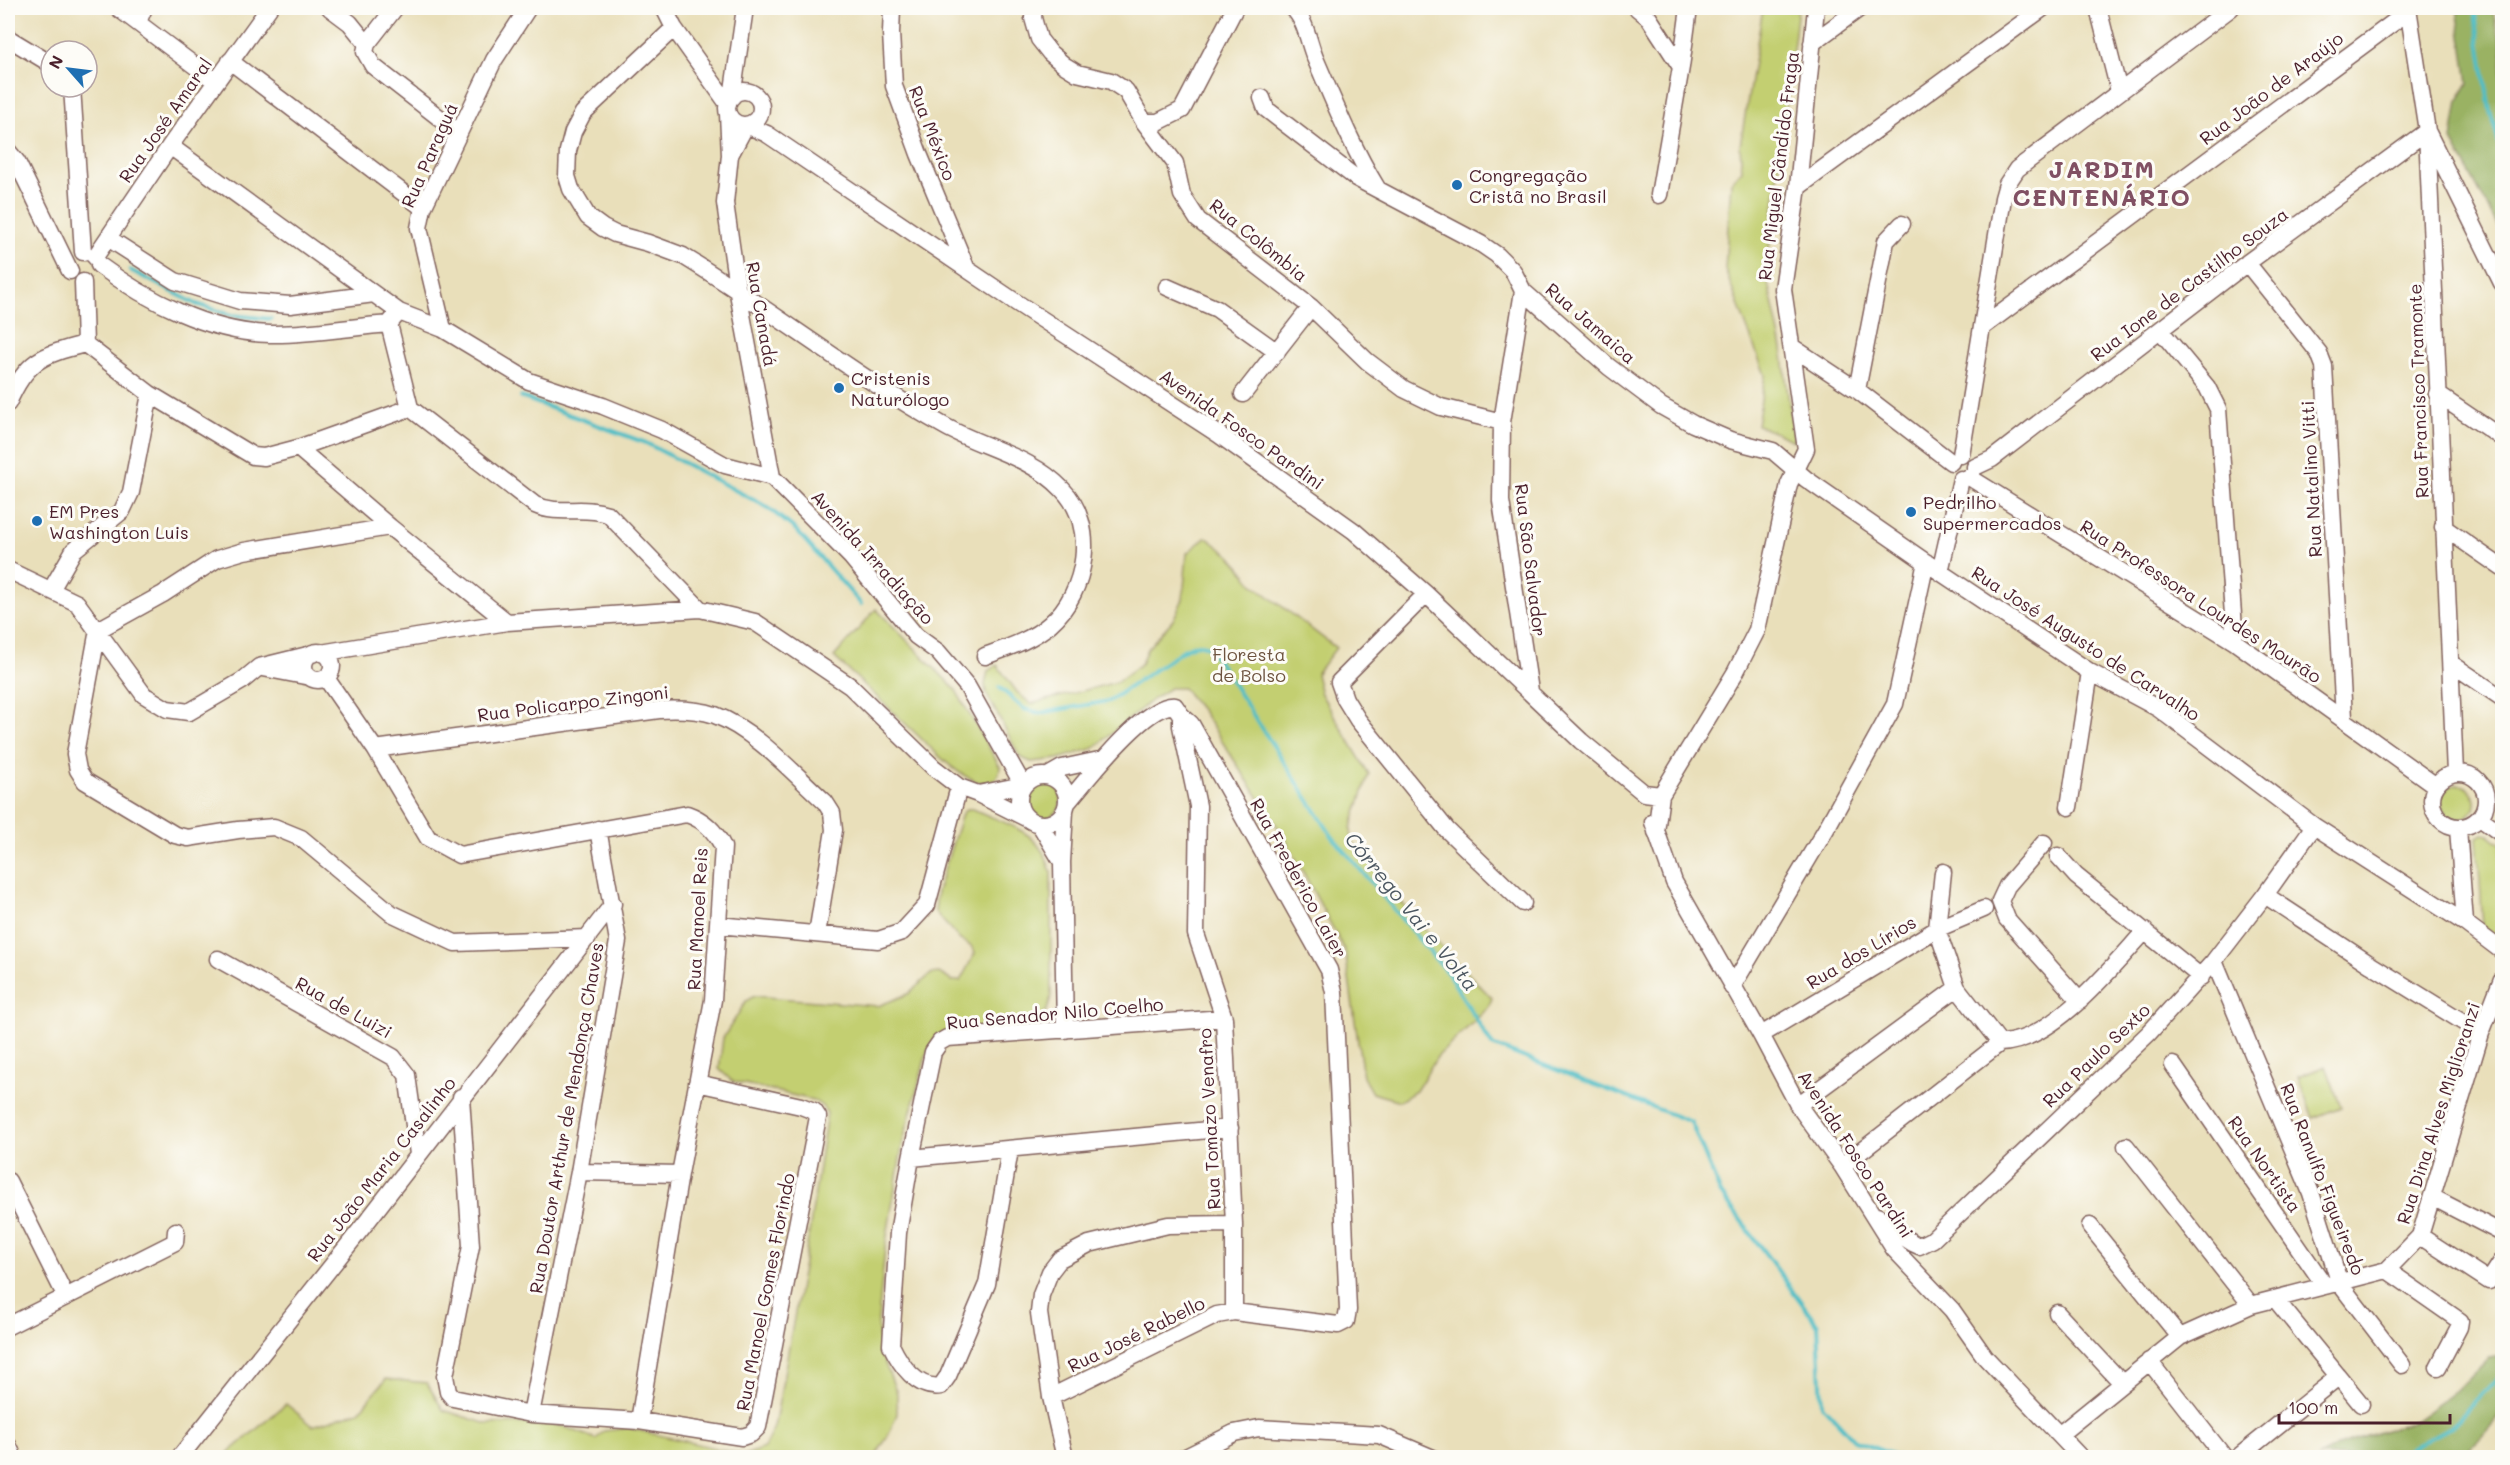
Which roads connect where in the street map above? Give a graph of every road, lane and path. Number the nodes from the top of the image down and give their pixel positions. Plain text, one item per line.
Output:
1 (118, 8) edge
2 (269, 8) edge
3 (330, 8) edge
4 (395, 8) edge
5 (528, 8) edge
6 (664, 8) edge
7 (745, 8) edge
8 (892, 8) edge
9 (1034, 8) edge
10 (1235, 8) edge
11 (1293, 8) edge
12 (1637, 8) edge
13 (1689, 8) edge
14 (1816, 8) edge
15 (1860, 8) edge
16 (2043, 8) edge
17 (2098, 8) edge
18 (2231, 8) edge
19 (2408, 9) edge
20 (141, 15) edge
21 (674, 28) junction
22 (8, 38) edge
23 (1812, 43) junction
24 (367, 44) junction
25 (738, 55) junction
26 (39, 57) edge
27 (230, 61) junction
28 (1681, 67) junction
29 (215, 81) junction
30 (2119, 91) junction
31 (751, 93) junction
32 (1262, 98) dead end
33 (73, 99) edge
34 (729, 105) junction
35 (761, 111) junction
36 (1144, 122) junction
37 (746, 125) junction
38 (2427, 131) junction
39 (459, 133) junction
40 (767, 134) junction
41 (170, 146) junction
42 (8, 151) edge
43 (730, 155) junction
44 (1798, 187) junction
45 (1377, 188) junction
46 (1659, 195) dead end
47 (423, 208) junction
48 (1902, 224) dead end
49 (108, 238) junction
50 (92, 258) junction
51 (2247, 263) junction
52 (966, 267) junction
53 (76, 276) junction
54 (2502, 282) edge
55 (1167, 287) dead end
56 (1523, 291) junction
57 (738, 293) junction
58 (374, 294) junction
59 (1311, 307) junction
60 (394, 318) junction
61 (1984, 326) junction
62 (443, 329) junction
63 (2160, 330) junction
64 (85, 344) junction
65 (1792, 347) junction
66 (1276, 352) junction
67 (1857, 390) junction
68 (150, 394) junction
69 (1243, 394) dead end
70 (2437, 394) junction
71 (8, 403) edge
72 (410, 408) junction
73 (1502, 422) junction
74 (2502, 438) edge
75 (298, 448) junction
76 (1956, 458) junction
77 (1797, 469) junction
78 (1968, 475) junction
79 (772, 477) junction
80 (390, 527) junction
81 (2443, 527) junction
82 (1926, 562) junction
83 (2502, 568) edge
84 (8, 570) edge
85 (1940, 572) junction
86 (51, 590) junction
87 (1426, 594) junction
88 (700, 609) junction
89 (507, 622) junction
90 (98, 630) junction
91 (2235, 642) junction
92 (317, 653) junction
93 (985, 656) dead end
94 (2452, 664) junction
95 (259, 667) junction
96 (2090, 672) junction
97 (318, 677) junction
98 (1530, 691) junction
99 (2502, 698) edge
100 (1181, 716) junction
101 (2344, 718) junction
102 (375, 748) junction
103 (1104, 759) junction
104 (2455, 773) junction
105 (1035, 780) junction
106 (2436, 786) junction
107 (959, 788) junction
108 (1644, 793) junction
109 (978, 794) junction
110 (1661, 795) junction
111 (1066, 807) junction
112 (2068, 807) dead end
113 (2480, 818) junction
114 (1033, 822) junction
115 (2314, 826) junction
116 (2458, 828) junction
117 (598, 829) junction
118 (1656, 832) junction
119 (2502, 834) edge
120 (2044, 843) dead end
121 (2058, 855) dead end
122 (1062, 862) junction
123 (1942, 872) dead end
124 (2265, 895) junction
125 (1523, 903) dead end
126 (613, 904) junction
127 (1984, 909) dead end
128 (2465, 923) junction
129 (718, 925) junction
130 (1937, 929) junction
131 (2145, 931) junction
132 (816, 934) junction
133 (588, 938) junction
134 (2502, 951) edge
135 (218, 959) dead end
136 (2214, 961) junction
137 (2201, 977) junction
138 (2502, 980) edge
139 (1732, 987) junction
140 (1957, 988) junction
141 (2080, 1001) junction
142 (1224, 1018) junction
143 (1065, 1030) junction
144 (2481, 1033) junction
145 (1761, 1035) junction
146 (2000, 1043) junction
147 (2173, 1065) dead end
148 (697, 1083) junction
149 (461, 1097) junction
150 (1798, 1105) junction
151 (1230, 1128) junction
152 (2126, 1146) dead end
153 (1010, 1150) junction
154 (418, 1154) junction
155 (911, 1158) junction
156 (1842, 1166) junction
157 (579, 1172) junction
158 (680, 1174) junction
159 (8, 1181) edge
160 (2432, 1197) junction
161 (1872, 1213) junction
162 (1234, 1224) junction
163 (2090, 1226) dead end
164 (176, 1231) dead end
165 (2502, 1233) edge
166 (2420, 1236) junction
167 (2502, 1261) edge
168 (2387, 1270) junction
169 (2332, 1285) junction
170 (66, 1297) junction
171 (2276, 1300) junction
172 (2250, 1305) junction
173 (1234, 1312) junction
174 (2057, 1313) dead end
175 (1346, 1321) joint
176 (8, 1326) edge
177 (2180, 1337) junction
178 (2149, 1361) junction
179 (2402, 1365) dead end
180 (2438, 1367) dead end
181 (2338, 1377) junction
182 (2122, 1383) junction
183 (1051, 1397) junction
184 (2361, 1404) dead end
185 (531, 1414) junction
186 (639, 1421) junction
187 (2060, 1434) junction
188 (8, 1445) edge
189 (14, 1458) edge
190 (179, 1458) edge
191 (1065, 1458) edge
192 (1184, 1458) edge
193 (1433, 1458) edge
194 (2081, 1458) edge
195 (2225, 1458) edge
196 (2237, 1458) edge

1 - 20 street
2 - 27 street, Rua José Amaral
3 - 24 street
4 - 24 street
5 - 39 street, Rua Paraguá
6 - 21 street
7 - 25 street
8 - 52 street, Rua México
9 - 36 street, Rua Colômbia
10 - 36 street
11 - 45 street
12 - 28 street
13 - 28 street
14 - 23 street, Rua Miguel Cândido Fraga
15 - 23 street
16 - 44 street
17 - 30 street
18 - 30 street
19 - 38 street, Rua Francisco Tramonte
19 - 61 street, Rua João de Araújo
20 - 29 street
21 - 34 street
21 - 57 street
22 - 26 street
23 - 44 street, Rua Miguel Cândido Fraga
24 - 39 street
25 - 31 street
25 - 34 street
27 - 29 street, Rua José Amaral
27 - 47 street
28 - 46 street
29 - 41 street, Rua José Amaral
30 - 61 street
31 - 34 street
31 - 35 street
32 - 45 street, Rua Jamaica
33 - 50 street
34 - 37 street
34 - 43 street
35 - 37 street
35 - 40 street
36 - 59 street, Rua Colômbia
37 - 40 street, Avenida Fosco Pardini
37 - 43 street
38 - 51 street, Rua Ione de Castilho Souza
38 - 54 street
38 - 70 street, Rua Francisco Tramonte
39 - 47 street, Rua Paraguá
40 - 52 street, Avenida Fosco Pardini
41 - 49 street, Rua José Amaral
41 - 58 street
42 - 53 street
43 - 57 street, Rua Canadá
44 - 65 street, Rua Miguel Cândido Fraga
45 - 56 street, Rua Jamaica
47 - 62 street, Rua Paraguá
48 - 67 street
49 - 50 street, Rua José Amaral
49 - 58 street
50 - 53 street
50 - 53 street
50 - 60 street
51 - 63 street, Rua Ione de Castilho Souza
51 - 101 street, Rua Natalino Vitti
52 - 87 street, Avenida Fosco Pardini
53 - 64 street
55 - 66 street
56 - 73 street, Rua São Salvador
56 - 77 street, Rua Jamaica
57 - 79 street, Rua Canadá
57 - 93 street
58 - 60 street
59 - 66 street
59 - 73 street, Rua Colômbia
60 - 62 street
60 - 72 street
61 - 76 street
62 - 79 street
63 - 78 street, Rua Ione de Castilho Souza
63 - 91 street
64 - 68 street
64 - 71 street
65 - 67 street
65 - 77 street, Rua Miguel Cândido Fraga
66 - 69 street
67 - 76 street
68 - 75 street
68 - 86 street
70 - 74 street
70 - 81 street, Rua Francisco Tramonte
72 - 75 street
72 - 88 street
73 - 98 street, Rua São Salvador
75 - 80 street
76 - 78 street, Rua Professora Lourdes Mourão
76 - 78 street
77 - 82 street, Rua José Augusto de Carvalho
77 - 110 street, Rua Miguel Cândido Fraga
78 - 85 street
78 - 91 street, Rua Professora Lourdes Mourão
79 - 105 street, Avenida Irradiação
80 - 89 street
80 - 90 street
81 - 83 street
81 - 94 street, Rua Francisco Tramonte
82 - 85 street, Rua José Augusto de Carvalho
82 - 139 street
84 - 86 street
85 - 96 street, Rua José Augusto de Carvalho
86 - 90 street
87 - 98 street, Avenida Fosco Pardini
87 - 125 street
88 - 89 street
88 - 107 street
89 - 92 street
90 - 95 street
90 - 133 street
91 - 101 street, Rua Professora Lourdes Mourão
92 - 95 street
92 - 97 street
92 - 97 street
94 - 99 street
94 - 104 street, Rua Francisco Tramonte
95 - 97 street
96 - 112 street
96 - 115 street, Rua José Augusto de Carvalho
97 - 102 street, Rua Manoel Reis
98 - 108 street, Avenida Fosco Pardini
100 - 103 street
100 - 142 street, Rua Tomazo Venafro
100 - 175 street, Rua Frederico Laier
101 - 106 street, Rua Professora Lourdes Mourão
102 - 117 street, Rua Manoel Reis
102 - 132 street, Rua Policarpo Zingoni
103 - 105 street
103 - 111 street
104 - 106 street
104 - 113 street
105 - 109 street
105 - 111 street
105 - 114 street
106 - 116 street
107 - 109 street
107 - 132 street
108 - 110 street
108 - 118 street, Avenida Fosco Pardini
109 - 114 street
110 - 118 street
111 - 114 street
111 - 122 street
113 - 116 street
113 - 119 street
114 - 122 street
115 - 124 street, Rua Paulo Sexto
115 - 128 street, Rua José Augusto de Carvalho
116 - 128 street
117 - 126 street, Rua Doutor Arthur de Mendonça Chaves
117 - 129 street, Rua Manoel Reis
118 - 139 street, Avenida Fosco Pardini
120 - 141 street
121 - 131 street
122 - 143 street
123 - 130 street
124 - 136 street, Rua Paulo Sexto
124 - 144 street
126 - 133 street, Rua João Maria Casalinho
126 - 157 street, Rua Doutor Arthur de Mendonça Chaves
127 - 130 street, Rua dos Lírios
128 - 134 street, Rua José Augusto de Carvalho
129 - 132 street
129 - 148 street, Rua Manoel Reis
130 - 140 street
130 - 145 street, Rua dos Lírios
131 - 137 street
131 - 141 street
133 - 149 street, Rua João Maria Casalinho
135 - 154 street, Rua de Luizi
136 - 137 street, Rua Paulo Sexto
136 - 169 street, Rua Ranulfo Figueiredo
137 - 161 street, Rua Paulo Sexto
138 - 144 street, Rua Dina Alves Miglioranzi
139 - 145 street, Avenida Fosco Pardini
140 - 146 street
140 - 150 street
141 - 146 street
142 - 143 street, Rua Senador Nilo Coelho
142 - 151 street, Rua Tomazo Venafro
143 - 155 street, Rua Senador Nilo Coelho
144 - 160 street, Rua Dina Alves Miglioranzi
145 - 150 street, Avenida Fosco Pardini
146 - 156 street
147 - 169 street, Rua Nortista
148 - 158 street, Rua Manoel Reis
148 - 186 street, Rua Manoel Gomes Florindo
149 - 154 street, Rua João Maria Casalinho
149 - 185 street, Rua Manoel Gomes Florindo
150 - 156 street, Avenida Fosco Pardini
151 - 153 street
151 - 162 street, Rua Tomazo Venafro
152 - 172 street
153 - 155 street
153 - 155 street, Rua Senador Nilo Coelho
154 - 190 street, Rua João Maria Casalinho
156 - 161 street, Avenida Fosco Pardini
157 - 158 street
157 - 185 street, Rua Doutor Arthur de Mendonça Chaves
158 - 186 street, Rua Manoel Reis
159 - 170 street
160 - 165 street
160 - 166 street, Rua Dina Alves Miglioranzi
161 - 187 street, Avenida Fosco Pardini
162 - 173 street, Rua Tomazo Venafro
162 - 183 street
163 - 177 street
164 - 170 street
166 - 167 street
166 - 168 street, Rua Dina Alves Miglioranzi
168 - 169 street, Rua Dina Alves Miglioranzi
168 - 180 street
169 - 171 street, Rua Dina Alves Miglioranzi
169 - 179 street, Rua Ranulfo Figueiredo
170 - 176 street
171 - 172 street, Rua Dina Alves Miglioranzi
171 - 181 street
172 - 177 street, Rua Dina Alves Miglioranzi
173 - 175 street, Rua José Rabello
173 - 183 street, Rua José Rabello
174 - 182 street
177 - 178 street, Rua Dina Alves Miglioranzi
178 - 182 street, Rua Dina Alves Miglioranzi
178 - 195 street
181 - 184 street
181 - 196 street
182 - 187 street, Rua Dina Alves Miglioranzi
183 - 191 street
185 - 186 street, Rua Manoel Gomes Florindo
187 - 194 street, Avenida Fosco Pardini
188 - 189 street
192 - 193 street

